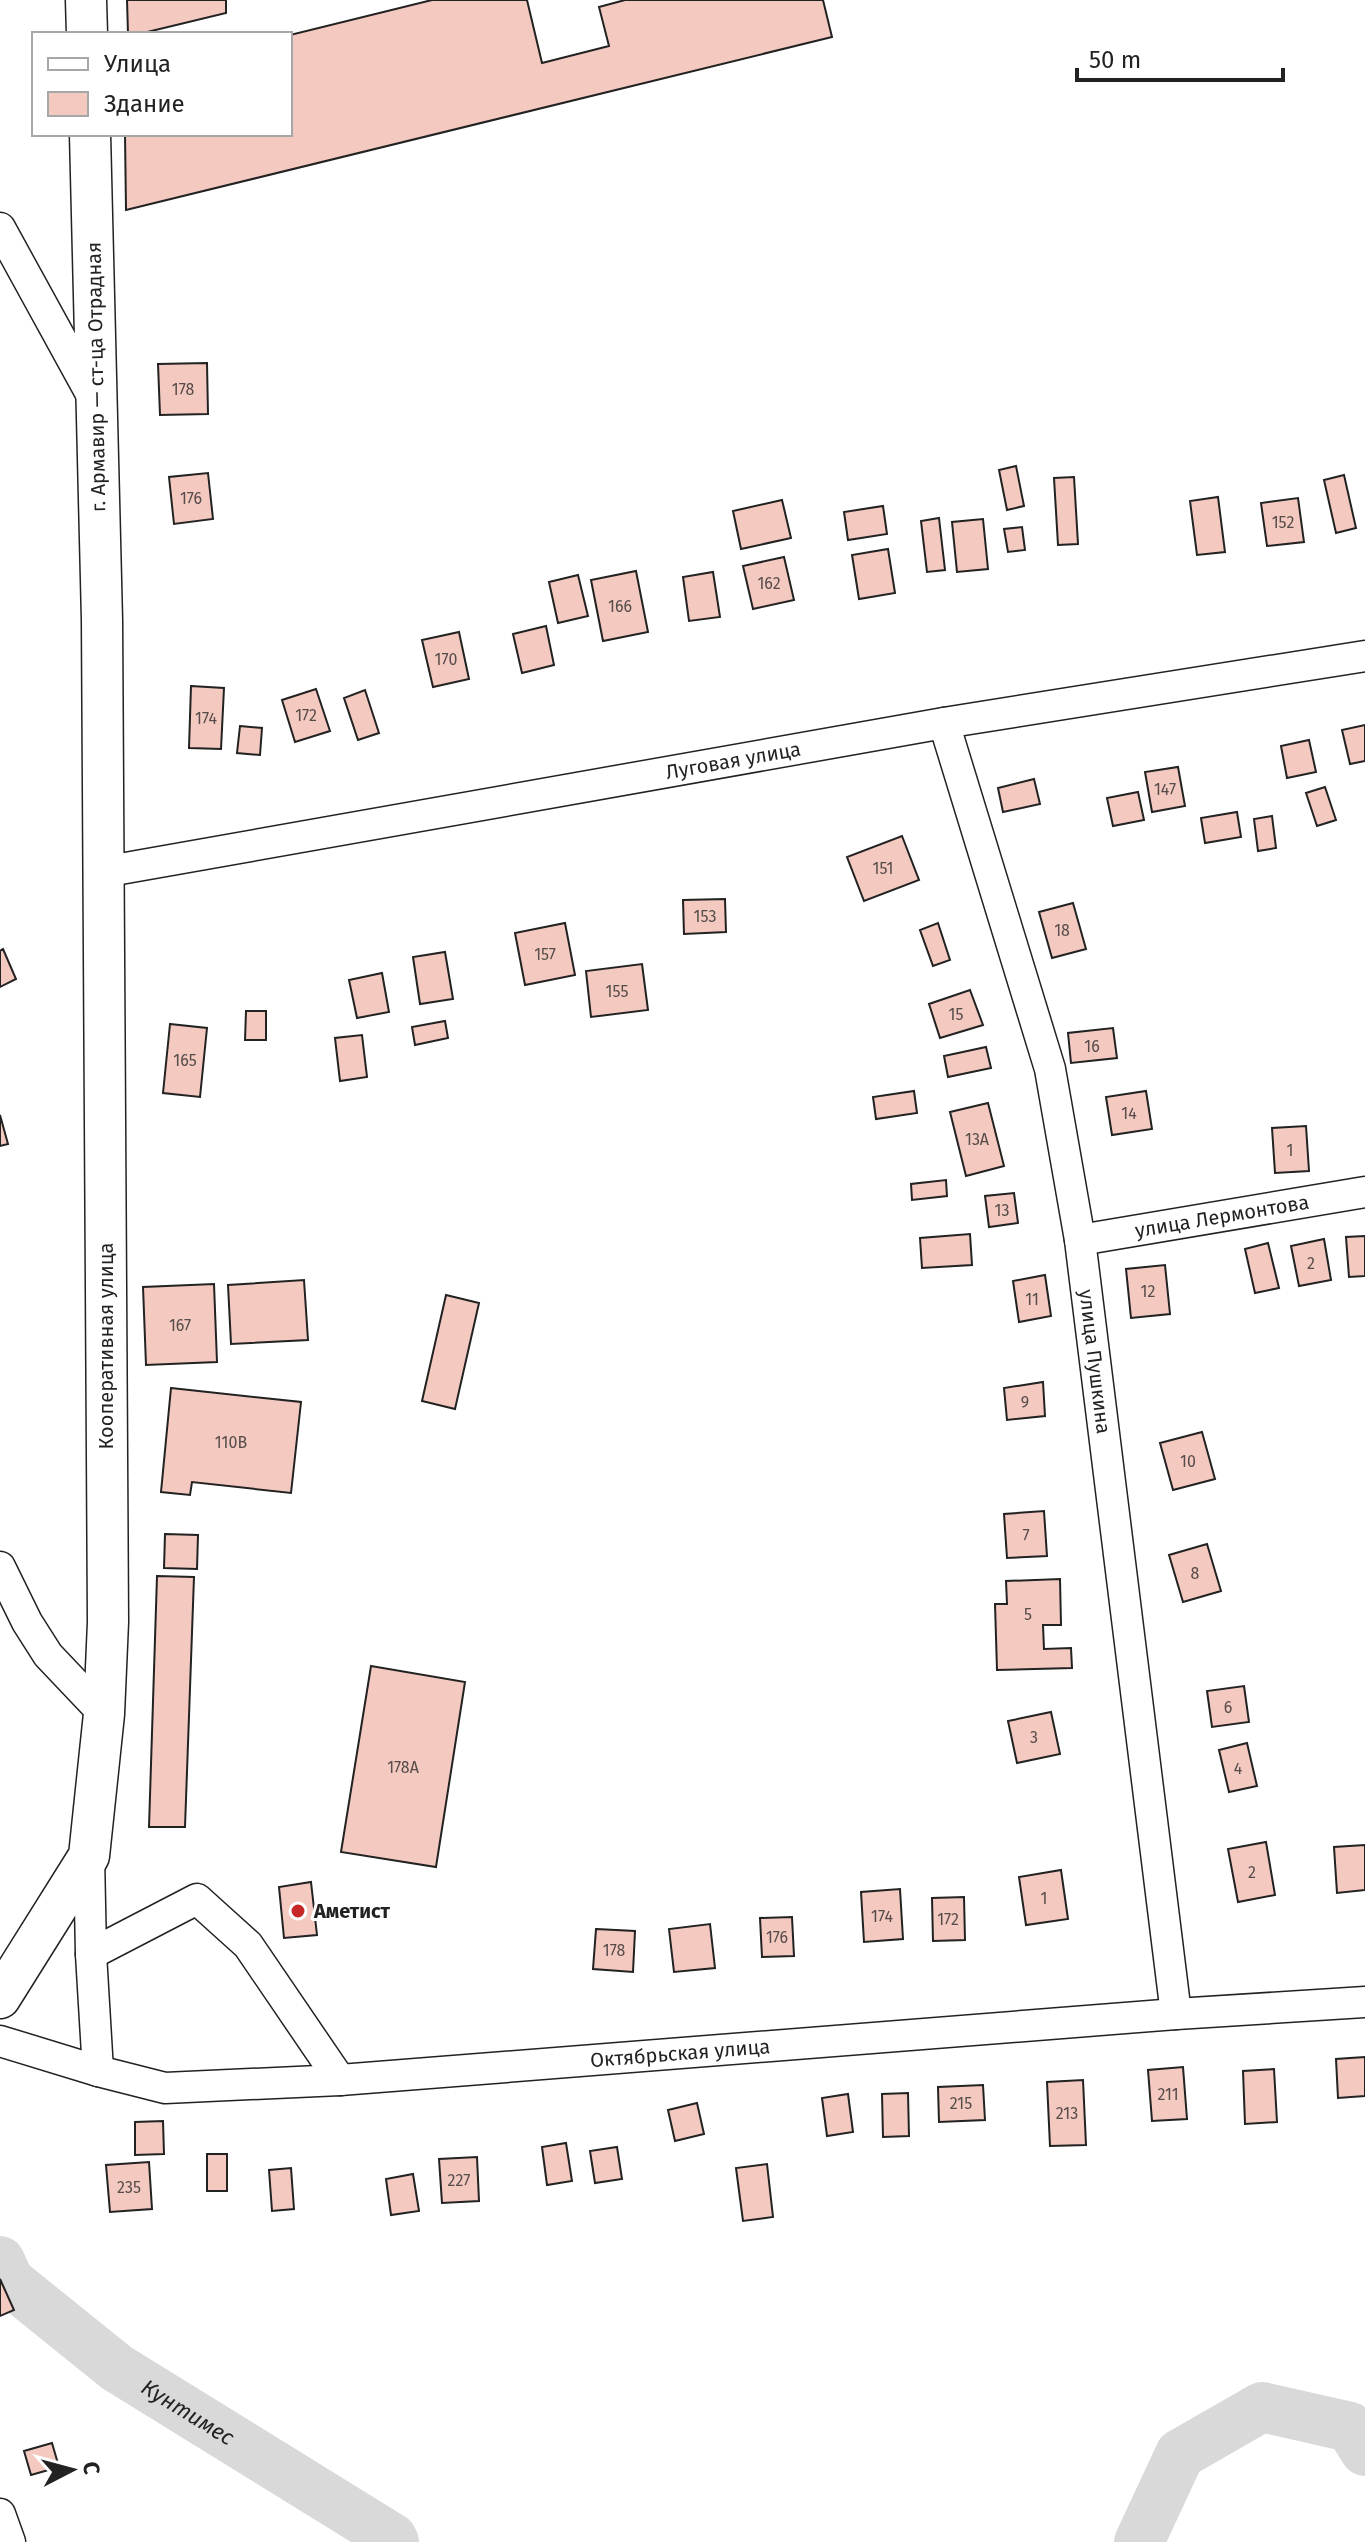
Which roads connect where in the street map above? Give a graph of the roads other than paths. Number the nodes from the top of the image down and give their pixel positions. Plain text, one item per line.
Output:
1 (86, 0) edge
2 (87, 32) edge
3 (90, 136) edge
4 (0, 228) edge
5 (98, 407) junction
6 (102, 620) joint
7 (1365, 656) edge
8 (944, 723) junction
9 (103, 872) junction
10 (1365, 1192) edge
11 (1080, 1240) junction
12 (0, 1567) edge
13 (104, 1714) junction
14 (89, 1856) junction
15 (91, 1954) junction
16 (0, 1998) edge
17 (1365, 2002) edge
18 (1176, 2014) junction
19 (0, 2041) edge
20 (98, 2071) junction
21 (340, 2080) junction
22 (0, 2514) edge
23 (10, 2542) edge

1 - 2 main road
3 - 5 main road, г. Армавир — ст-ца Отрадная
4 - 5 street
5 - 6 main road, г. Армавир — ст-ца Отрадная
6 - 9 main road, Кооперативная улица
7 - 8 street, Луговая улица
8 - 9 street, Луговая улица
8 - 11 street, улица Пушкина
9 - 13 main road, Кооперативная улица
10 - 11 street, улица Лермонтова
11 - 18 street, улица Пушкина
12 - 13 street
13 - 14 main road, Кооперативная улица
14 - 15 street, Кооперативная улица
14 - 16 main road
15 - 20 street, Кооперативная улица
15 - 21 street
17 - 18 street, Октябрьская улица
18 - 21 street, Октябрьская улица
19 - 20 street, Октябрьская улица
20 - 21 street, Октябрьская улица
22 - 23 street

